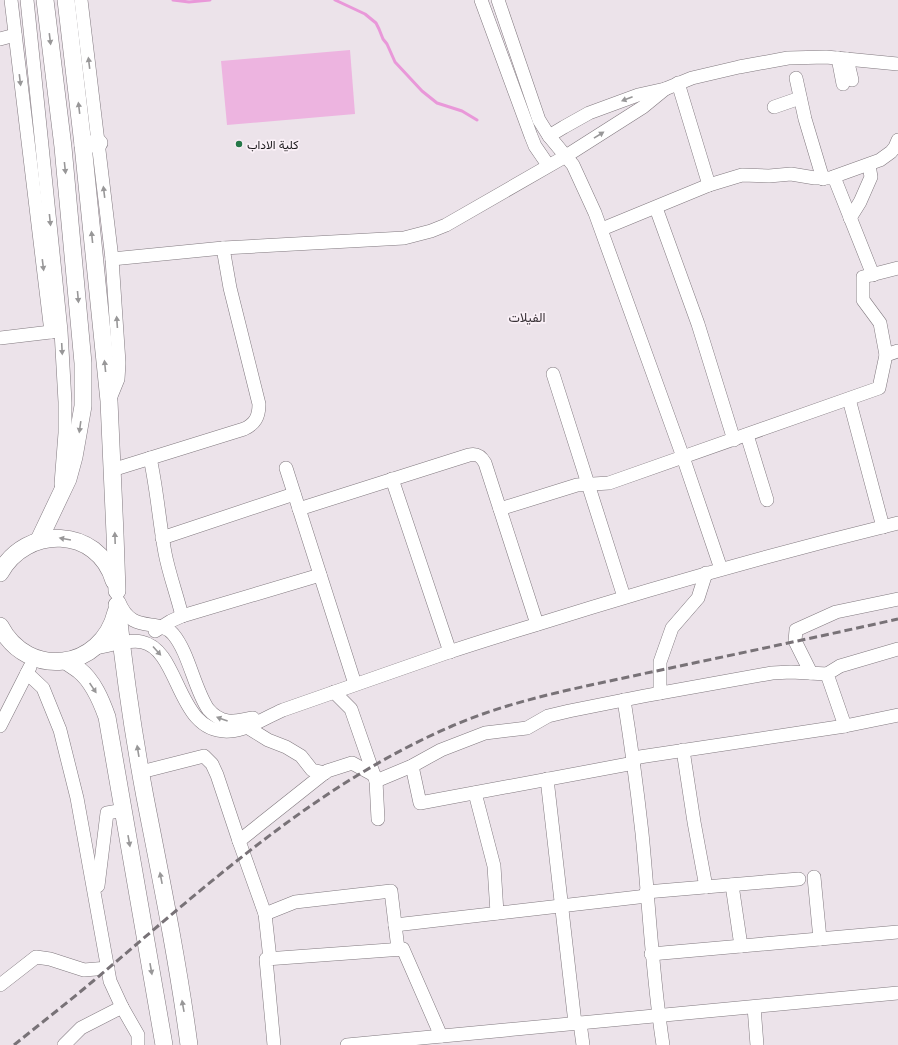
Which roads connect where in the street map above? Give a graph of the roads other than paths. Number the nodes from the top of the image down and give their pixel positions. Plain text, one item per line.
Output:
1 (11, 0) edge
2 (27, 0) edge
3 (45, 0) edge
4 (66, 0) edge
5 (81, 0) edge
6 (480, 0) edge
7 (498, 0) edge
8 (15, 35) junction
9 (0, 40) edge
10 (843, 58) junction
11 (898, 64) edge
12 (796, 78) dead end
13 (847, 82) dead end
14 (678, 83) junction
15 (665, 89) junction
16 (800, 98) junction
17 (774, 107) dead end
18 (549, 136) junction
19 (898, 140) edge
20 (91, 144) junction
21 (566, 156) junction
22 (548, 165) junction
23 (869, 165) junction
24 (828, 178) junction
25 (709, 185) junction
26 (656, 208) junction
27 (850, 218) junction
28 (602, 229) junction
29 (223, 248) junction
30 (112, 259) junction
31 (898, 268) edge
32 (872, 275) junction
33 (56, 331) junction
34 (0, 338) edge
35 (892, 353) edge
36 (553, 374) dead end
37 (849, 399) junction
38 (109, 401) junction
39 (747, 435) junction
40 (734, 440) junction
41 (683, 457) junction
42 (150, 458) junction
43 (286, 468) dead end
44 (112, 470) junction
45 (392, 479) junction
46 (588, 484) junction
47 (294, 494) junction
48 (60, 496) junction
49 (767, 500) dead end
50 (299, 509) junction
51 (500, 509) junction
52 (898, 523) edge
53 (883, 527) junction
54 (162, 538) junction
55 (39, 540) junction
56 (721, 569) junction
57 (1, 570) edge
58 (706, 573) junction
59 (320, 575) junction
60 (624, 597) junction
61 (117, 598) junction
62 (898, 599) edge
63 (182, 616) junction
64 (536, 624) junction
65 (0, 626) edge
66 (160, 627) junction
67 (141, 641) junction
68 (7, 642) edge
69 (121, 643) junction
70 (94, 648) junction
71 (898, 649) edge
72 (450, 652) junction
73 (34, 658) junction
74 (66, 661) junction
75 (27, 673) junction
76 (811, 673) junction
77 (827, 674) junction
78 (355, 684) junction
79 (334, 692) junction
80 (660, 693) junction
81 (624, 700) junction
82 (274, 714) junction
83 (898, 715) edge
84 (0, 726) edge
85 (845, 726) junction
86 (247, 727) junction
87 (683, 750) junction
88 (633, 760) junction
89 (412, 766) junction
90 (141, 772) junction
91 (325, 773) junction
92 (375, 778) junction
93 (547, 779) junction
94 (475, 792) junction
95 (124, 810) junction
96 (378, 818) dead end
97 (239, 841) junction
98 (814, 878) dead end
99 (799, 879) dead end
100 (732, 885) junction
101 (706, 887) junction
102 (647, 894) junction
103 (96, 900) junction
104 (562, 906) junction
105 (497, 913) junction
106 (265, 914) junction
107 (395, 925) junction
108 (898, 932) edge
109 (820, 939) junction
110 (741, 946) junction
111 (398, 949) junction
112 (651, 954) junction
113 (270, 959) junction
114 (108, 968) junction
115 (0, 985) edge
116 (898, 993) edge
117 (122, 1007) junction
118 (754, 1007) junction
119 (658, 1016) junction
120 (578, 1023) junction
121 (441, 1036) junction
122 (64, 1045) edge
123 (138, 1045) edge
124 (164, 1045) edge
125 (189, 1045) edge
126 (274, 1045) edge
127 (347, 1045) edge
128 (583, 1045) edge
129 (662, 1045) edge
130 (757, 1045) edge

1 - 8 street
2 -> 33 street
3 -> 48 main road
20 -> 4 main road
20 -> 5 street
6 - 22 street
7 - 18 street
8 - 9 street
8 -> 33 street
10 - 11 street
10 - 13 street
10 - 14 street
12 - 16 street
14 - 15 street
14 - 25 street
15 -> 18 street
21 -> 15 street
16 - 17 street
16 - 24 street
18 - 21 street
19 - 23 street
30 -> 20 street
38 -> 20 main road
21 - 22 street
21 - 28 street
22 - 29 street
23 - 24 street
23 - 27 street
24 - 25 street
24 - 27 street
25 - 26 street
26 - 28 street
26 - 40 street
27 - 32 street
28 - 41 street
29 - 30 street
29 - 42 street
38 -> 30 street
31 - 32 street
32 - 35 street
33 - 34 street
33 -> 48 street
35 - 37 street
36 - 46 street
37 - 39 street
37 - 53 street
38 - 44 main road
39 - 40 street
39 - 49 street
40 - 41 street
41 - 46 street
41 - 56 street
42 - 44 street
42 - 54 street
43 - 47 street
61 -> 44 main road
45 - 50 street
45 - 51 street
45 - 72 street
46 - 51 street
46 - 60 street
47 - 50 street
47 - 54 street
48 - 55 main road
50 - 59 street
51 - 64 street
52 - 53 street
53 - 56 street
54 - 63 street
55 - 57 main road
61 -> 55 main road
56 - 58 street
58 - 60 street
58 - 80 street
59 - 63 street
59 - 78 street
60 - 64 street
61 - 66 street
61 - 69 main road
61 - 70 main road
62 - 76 street
63 - 66 street
64 - 72 street
65 - 68 main road
66 - 67 street
82 -> 66 street
67 - 69 street
67 -> 86 street
68 - 73 main road
69 - 70 street
90 -> 69 main road
70 - 74 main road
71 - 77 street
72 - 78 street
73 - 74 main road
73 - 75 street
74 -> 95 main road
75 - 84 street
75 - 103 street
76 - 77 street
76 - 80 street
77 - 85 street
78 - 79 street
79 - 82 street
79 - 92 street
80 - 81 street
81 - 88 street
81 - 89 street
82 - 86 street
83 - 85 street
85 - 87 street
86 - 91 street
87 - 88 street
87 - 101 street
88 - 93 street
88 - 102 street
89 - 92 street
89 - 94 street
90 - 97 street
125 -> 90 main road
91 - 92 street
91 - 97 street
92 - 96 street
93 - 94 street
93 - 104 street
94 - 105 street
95 - 103 street
95 -> 124 main road
97 - 106 street
98 - 109 street
99 - 100 street
100 - 101 street
100 - 110 street
101 - 102 street
102 - 104 street
102 - 112 street
103 - 114 street
104 - 105 street
104 - 120 street
105 - 107 street
106 - 107 street
106 - 113 street
107 - 111 street
108 - 109 street
109 - 110 street
110 - 112 street
111 - 113 street
111 - 121 street
112 - 119 street
113 - 126 street
114 - 115 street
114 - 117 street
116 - 118 street
117 - 122 street
117 - 123 street
118 - 119 street
118 - 130 street
119 - 120 street
119 - 129 street
120 - 121 street
120 - 128 street
121 - 127 street

